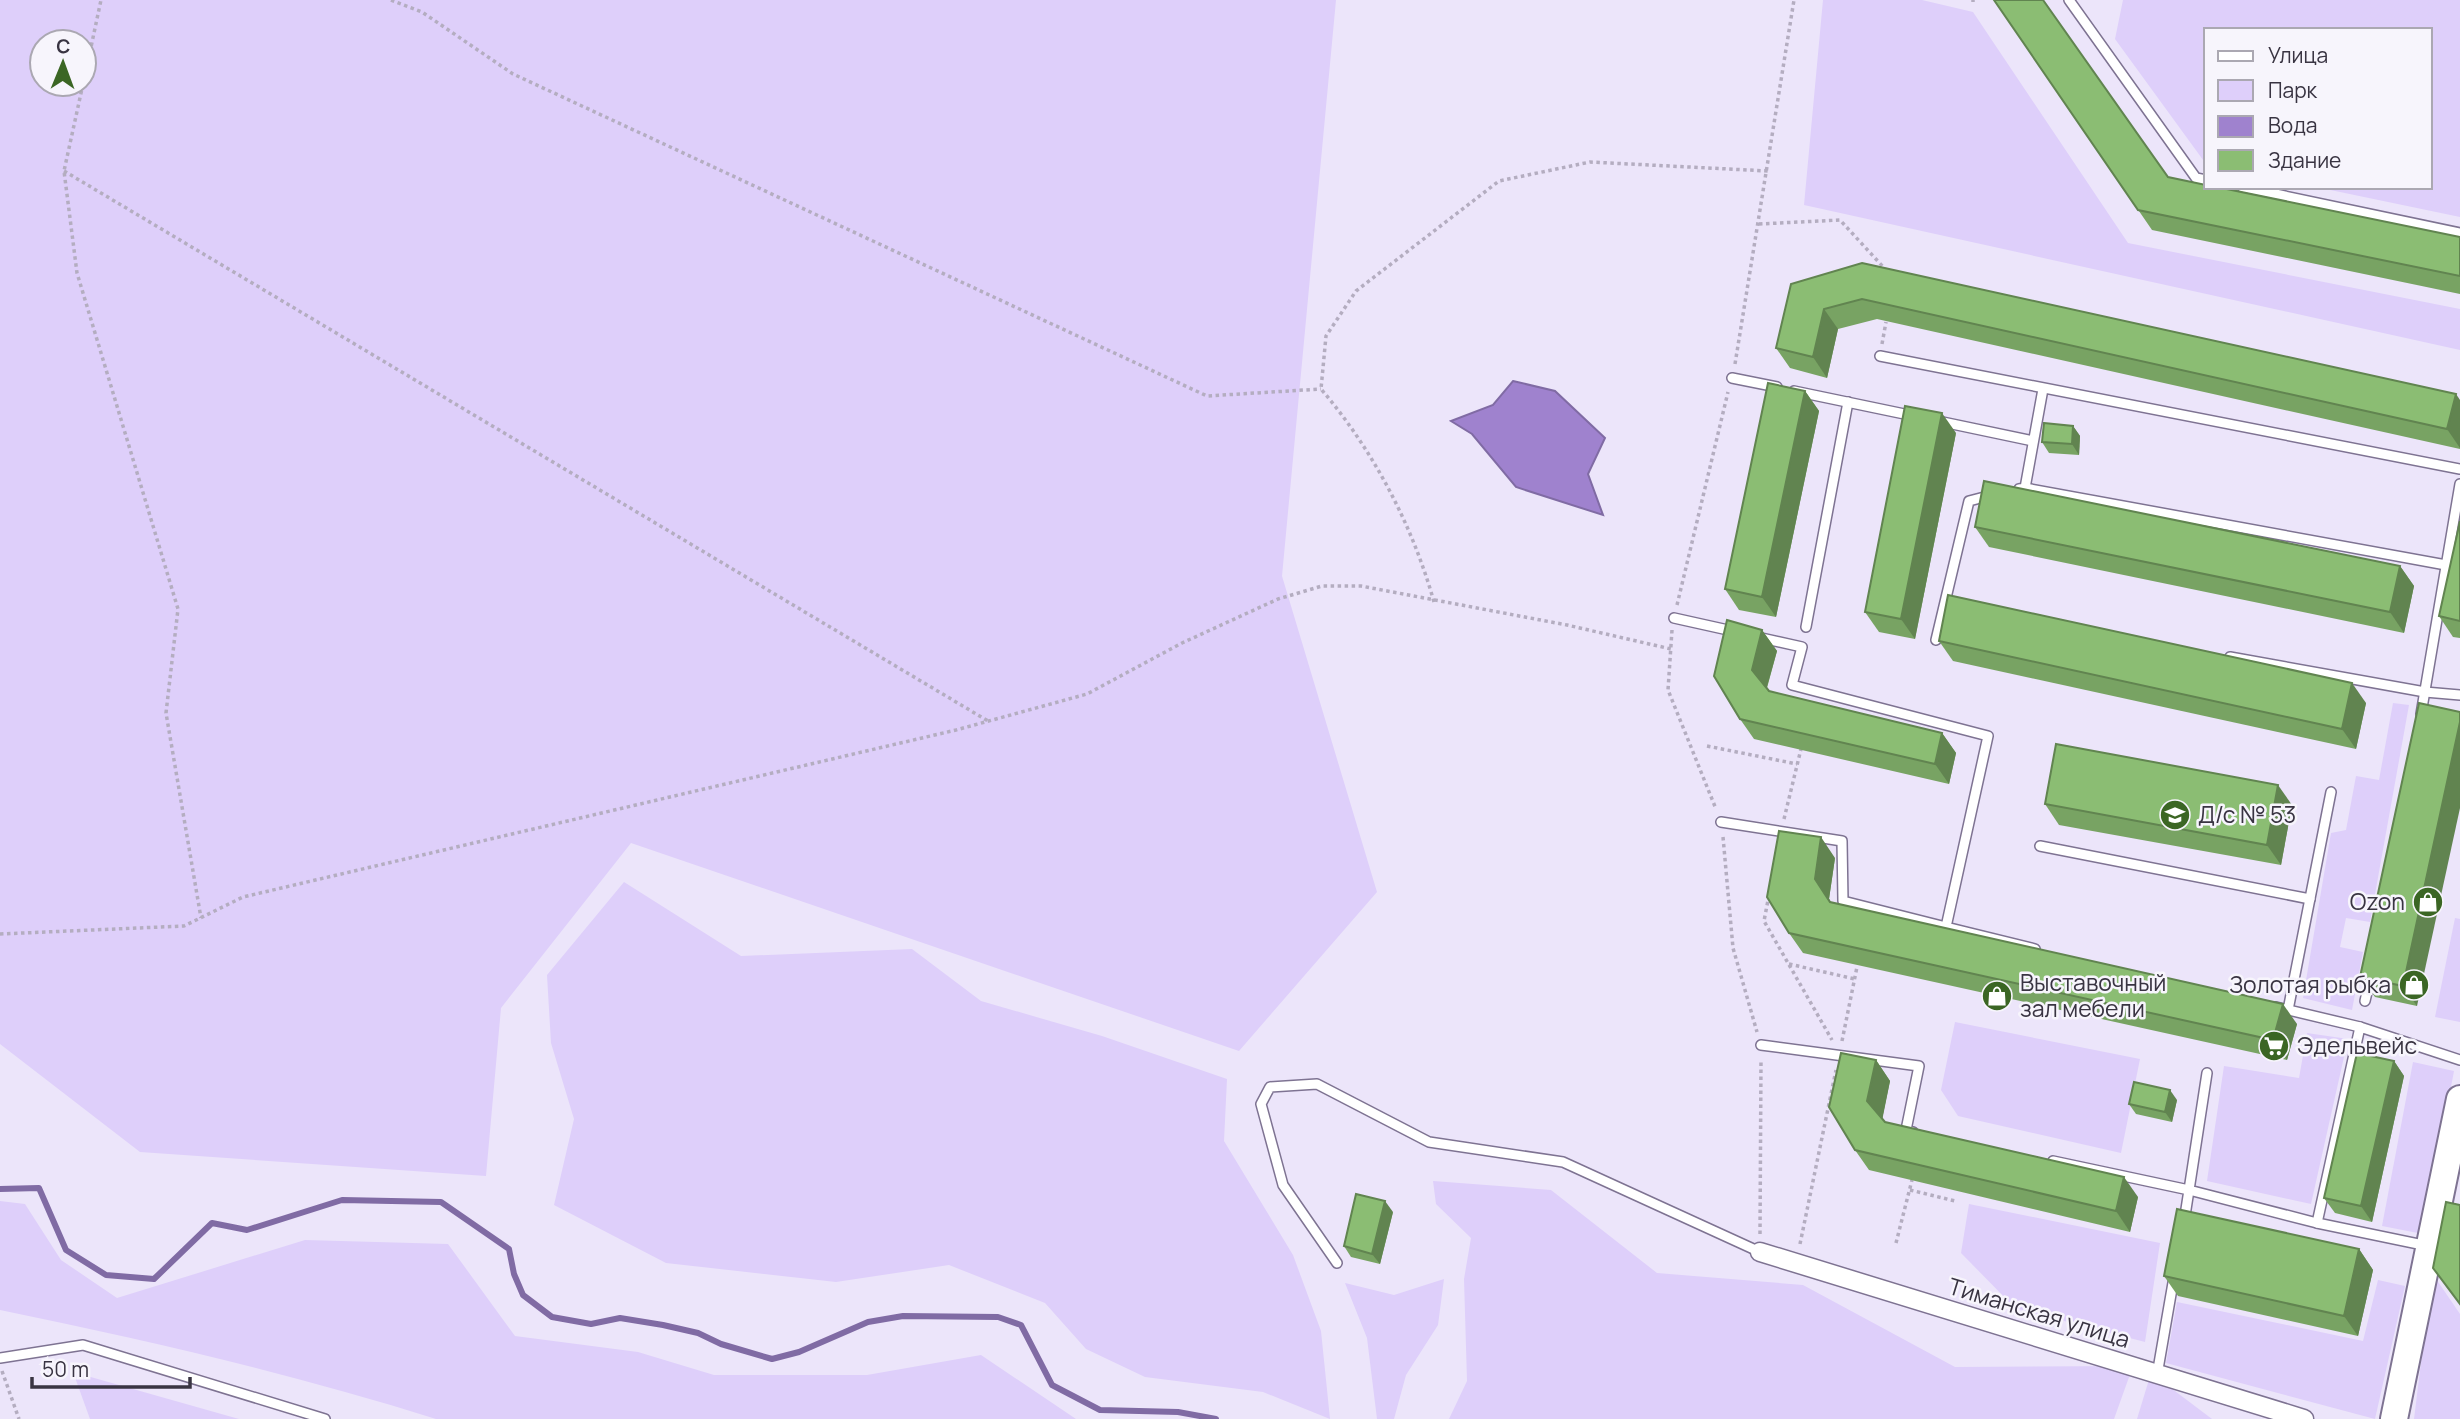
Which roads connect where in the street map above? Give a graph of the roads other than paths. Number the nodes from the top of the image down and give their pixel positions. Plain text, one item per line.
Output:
1 (2069, 0) edge
2 (2204, 180) edge
3 (2251, 189) edge
4 (2460, 233) edge
5 (1880, 356) road end
6 (1732, 378) dead end
7 (2043, 388) junction
8 (1848, 402) junction
9 (2033, 441) junction
10 (2460, 469) edge
11 (2460, 484) edge
12 (2025, 488) junction
13 (2014, 490) edge
14 (2002, 493) edge
15 (2446, 565) junction
16 (1942, 605) junction
17 (1956, 608) edge
18 (1674, 618) dead end
19 (1806, 627) dead end
20 (1936, 640) edge
21 (2224, 656) edge
22 (2425, 692) junction
23 (2460, 695) edge
24 (2420, 719) edge
25 (2331, 792) dead end
26 (1721, 822) dead end
27 (2040, 846) dead end
28 (2310, 899) junction
29 (1946, 927) junction
30 (2051, 953) edge
31 (2371, 974) edge
32 (2365, 1001) edge
33 (2262, 1004) edge
34 (2288, 1010) junction
35 (2360, 1027) junction
36 (1761, 1045) dead end
37 (2460, 1060) edge
38 (2207, 1073) dead end
39 (2460, 1101) edge
40 (1922, 1133) edge
41 (2042, 1158) edge
42 (2189, 1189) junction
43 (2318, 1223) junction
44 (2182, 1230) edge
45 (2429, 1247) junction
46 (1760, 1252) joint
47 (1337, 1264) dead end
48 (2175, 1270) edge
49 (0, 1359) edge
50 (2157, 1376) junction
51 (324, 1419) edge
52 (2304, 1419) edge
53 (2394, 1419) edge

1 - 2 lane
3 - 4 lane
5 - 7 lane
6 - 8 lane
7 - 9 lane
7 - 10 lane
8 - 9 lane
8 - 19 lane
9 - 12 lane
11 - 15 lane
12 - 13 lane
12 - 15 lane
14 - 16 lane
15 - 22 lane
16 - 17 lane
16 - 20 lane
18 - 29 lane
21 - 22 lane
22 - 23 lane
22 - 24 lane
25 - 28 lane
26 - 29 lane
27 - 28 lane
28 - 34 lane
29 - 30 lane
31 - 32 lane
33 - 34 lane
34 - 35 lane
35 - 37 lane
35 - 43 lane
36 - 40 lane
38 - 42 lane
39 - 45 street
41 - 42 lane
42 - 43 lane
42 - 44 lane
43 - 45 lane
45 - 53 street
46 - 47 lane
46 - 50 street, Тиманская улица
48 - 50 lane
49 - 51 lane
50 - 52 street, Тиманская улица

